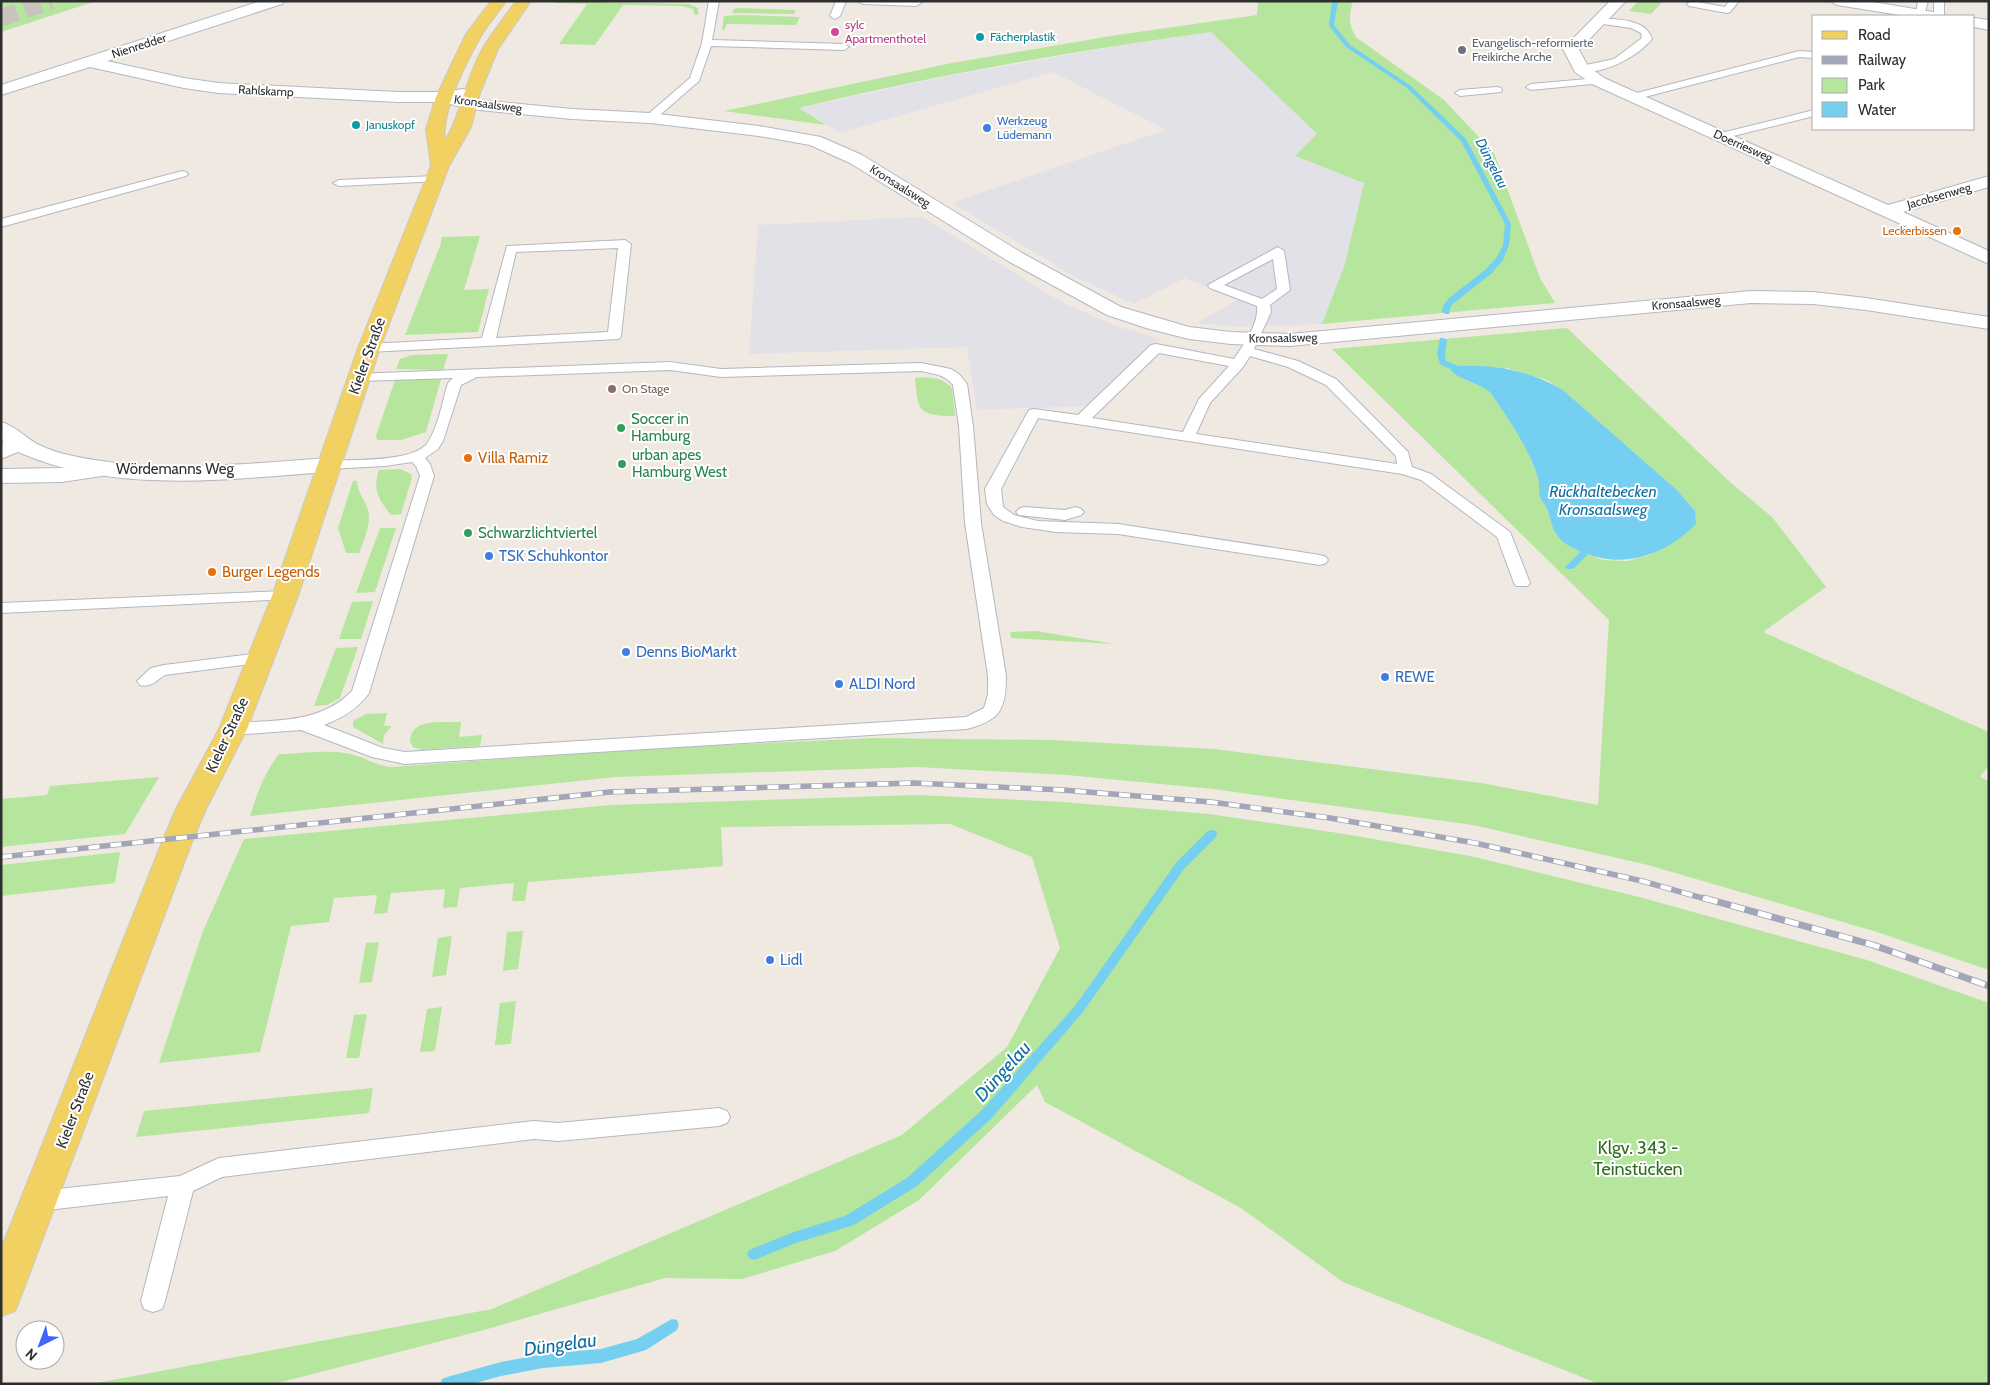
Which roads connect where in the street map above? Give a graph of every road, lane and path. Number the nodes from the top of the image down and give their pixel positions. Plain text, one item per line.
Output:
1 (277, 1) edge
2 (499, 1) edge
3 (524, 1) edge
4 (714, 1) edge
5 (841, 1) edge
6 (863, 1) edge
7 (1619, 1) edge
8 (1837, 1) edge
9 (1939, 1) edge
10 (916, 3) dead end
11 (1697, 3) edge
12 (1731, 3) edge
13 (1926, 11) edge
14 (1939, 15) edge
15 (835, 16) dead end
16 (1600, 21) junction
17 (1975, 22) edge
18 (1989, 25) edge
19 (707, 43) junction
20 (758, 44) junction
21 (844, 47) dead end
22 (754, 55) dead end
23 (1812, 55) edge
24 (90, 62) junction
25 (1581, 69) junction
26 (1598, 82) junction
27 (1532, 87) dead end
28 (1, 90) edge
29 (1497, 90) dead end
30 (1460, 93) dead end
31 (444, 97) junction
32 (1633, 97) junction
33 (471, 99) junction
34 (1812, 113) edge
35 (650, 118) junction
36 (1721, 136) junction
37 (438, 172) junction
38 (182, 174) dead end
39 (1989, 181) edge
40 (339, 183) dead end
41 (1888, 211) junction
42 (1, 223) edge
43 (1989, 258) edge
44 (1263, 304) junction
45 (1989, 323) edge
46 (488, 342) junction
47 (464, 343) junction
48 (369, 348) junction
49 (1246, 352) junction
50 (455, 374) junction
51 (474, 374) junction
52 (359, 377) junction
53 (1082, 419) junction
54 (1188, 436) junction
55 (7, 441) edge
56 (415, 457) junction
57 (328, 464) junction
58 (106, 469) junction
59 (1405, 470) junction
60 (1, 476) edge
61 (998, 511) junction
62 (1076, 512) dead end
63 (1320, 560) dead end
64 (1522, 583) dead end
65 (285, 596) junction
66 (1, 608) edge
67 (260, 658) junction
68 (146, 682) dead end
69 (301, 724) junction
70 (233, 729) junction
71 (719, 1117) dead end
72 (183, 1185) junction
73 (39, 1201) junction
74 (1, 1300) edge
75 (153, 1301) dead end

1 - 24 street, Nienredder
2 - 31 main road, Kieler Straße
3 - 33 main road, Kieler Straße
4 - 19 lane
5 - 15 lane
6 - 10 lane
7 - 16 street
8 - 13 street
9 - 14 lane
11 - 12 lane
16 - 25 street
16 - 25 lane
17 - 18 street
19 - 20 lane
19 - 35 lane
20 - 21 lane
20 - 22 lane
23 - 32 lane
24 - 28 street, Nienredder
24 - 31 street, Rahlskamp
25 - 26 street, Doerriesweg
26 - 27 lane
26 - 32 street, Doerriesweg
29 - 30 lane
31 - 33 street, Kronsaalsweg
31 - 37 main road, Kieler Straße
32 - 36 street, Doerriesweg
33 - 35 street, Kronsaalsweg
33 - 37 main road, Kieler Straße
34 - 36 lane
35 - 49 street, Kronsaalsweg
36 - 41 street, Doerriesweg
37 - 40 lane
37 - 48 main road, Kieler Straße
38 - 42 lane
39 - 41 street, Jacobsenweg
41 - 43 street, Doerriesweg
44 - 44 lane
44 - 49 lane
45 - 49 street, Kronsaalsweg
46 - 46 lane
46 - 47 lane
47 - 48 lane
47 - 50 lane
48 - 52 main road, Kieler Straße
49 - 53 lane
49 - 54 lane
49 - 59 lane
50 - 51 lane
50 - 52 lane
51 - 56 lane
51 - 69 lane
52 - 57 main road, Kieler Straße
53 - 54 lane
53 - 61 lane
54 - 59 lane
55 - 58 street, Wördemanns Weg
56 - 57 lane
56 - 69 lane
57 - 58 street, Wördemanns Weg
57 - 65 main road, Kieler Straße
58 - 60 street
59 - 64 lane
61 - 62 lane
61 - 63 lane
65 - 66 lane
65 - 67 main road, Kieler Straße
67 - 68 lane
67 - 70 main road, Kieler Straße
69 - 70 lane
70 - 73 main road, Kieler Straße
71 - 72 lane
72 - 73 lane
72 - 75 lane
73 - 74 main road, Kieler Straße

